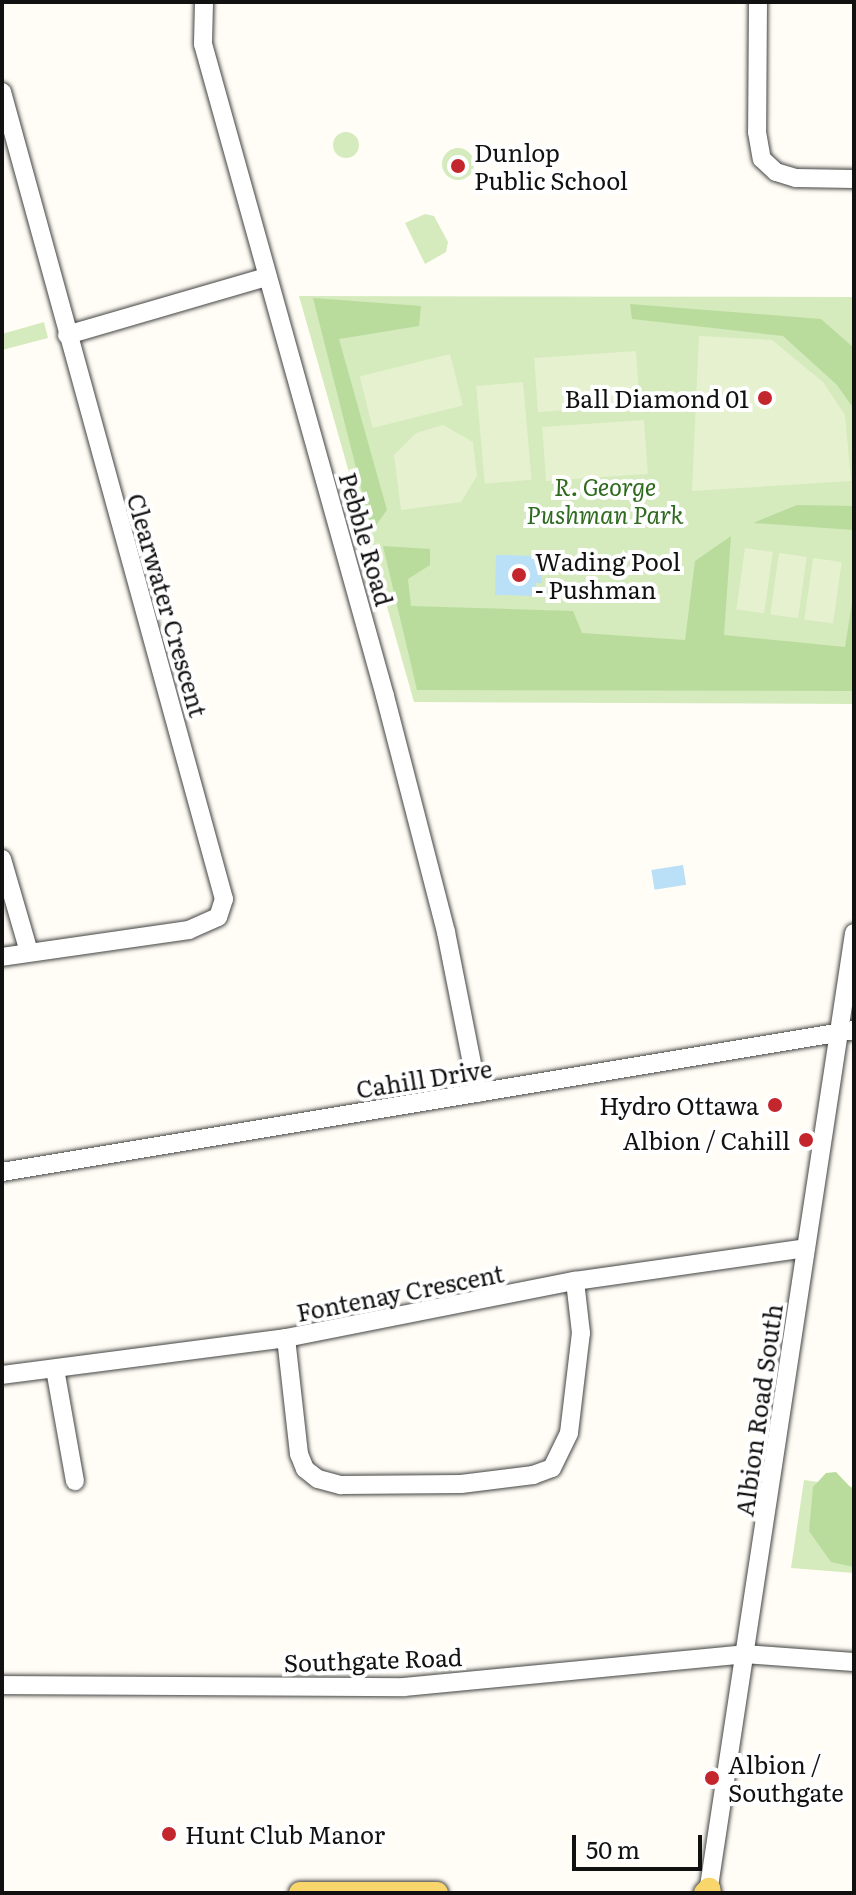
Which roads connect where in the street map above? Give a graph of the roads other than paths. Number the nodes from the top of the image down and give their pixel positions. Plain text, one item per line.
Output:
1 (204, 2) edge
2 (758, 2) edge
3 (2, 92) edge
4 (854, 179) edge
5 (267, 277) junction
6 (67, 335) junction
7 (2, 859) edge
8 (854, 933) edge
9 (29, 952) junction
10 (2, 957) edge
11 (846, 1032) edge
12 (478, 1093) junction
13 (2, 1172) edge
14 (806, 1248) junction
15 (575, 1281) junction
16 (286, 1338) junction
17 (55, 1369) junction
18 (2, 1375) edge
19 (75, 1481) dead end
20 (744, 1654) junction
21 (854, 1662) edge
22 (2, 1685) edge
23 (708, 1892) edge
24 (300, 1893) edge
25 (437, 1893) edge

1 - 5 street, Pebble Road
2 - 4 street
3 - 6 street, Clearwater Crescent
5 - 6 street
5 - 12 street, Pebble Road
6 - 9 street, Clearwater Crescent
7 - 9 street
8 - 11 street, Albion Road South
9 - 10 street, Clearwater Crescent
11 - 12 street, Cahill Drive
11 - 14 street, Albion Road South
12 - 13 street, Cahill Drive
14 - 15 street, Fontenay Crescent
14 - 20 street, Albion Road South
15 - 16 street, Fontenay Crescent
15 - 16 street
16 - 17 street, Fontenay Crescent
17 - 18 street, Fontenay Crescent
17 - 19 street
20 - 21 street, Southgate Road
20 - 22 street, Southgate Road
20 - 23 street, Albion Road South
24 - 25 main road

